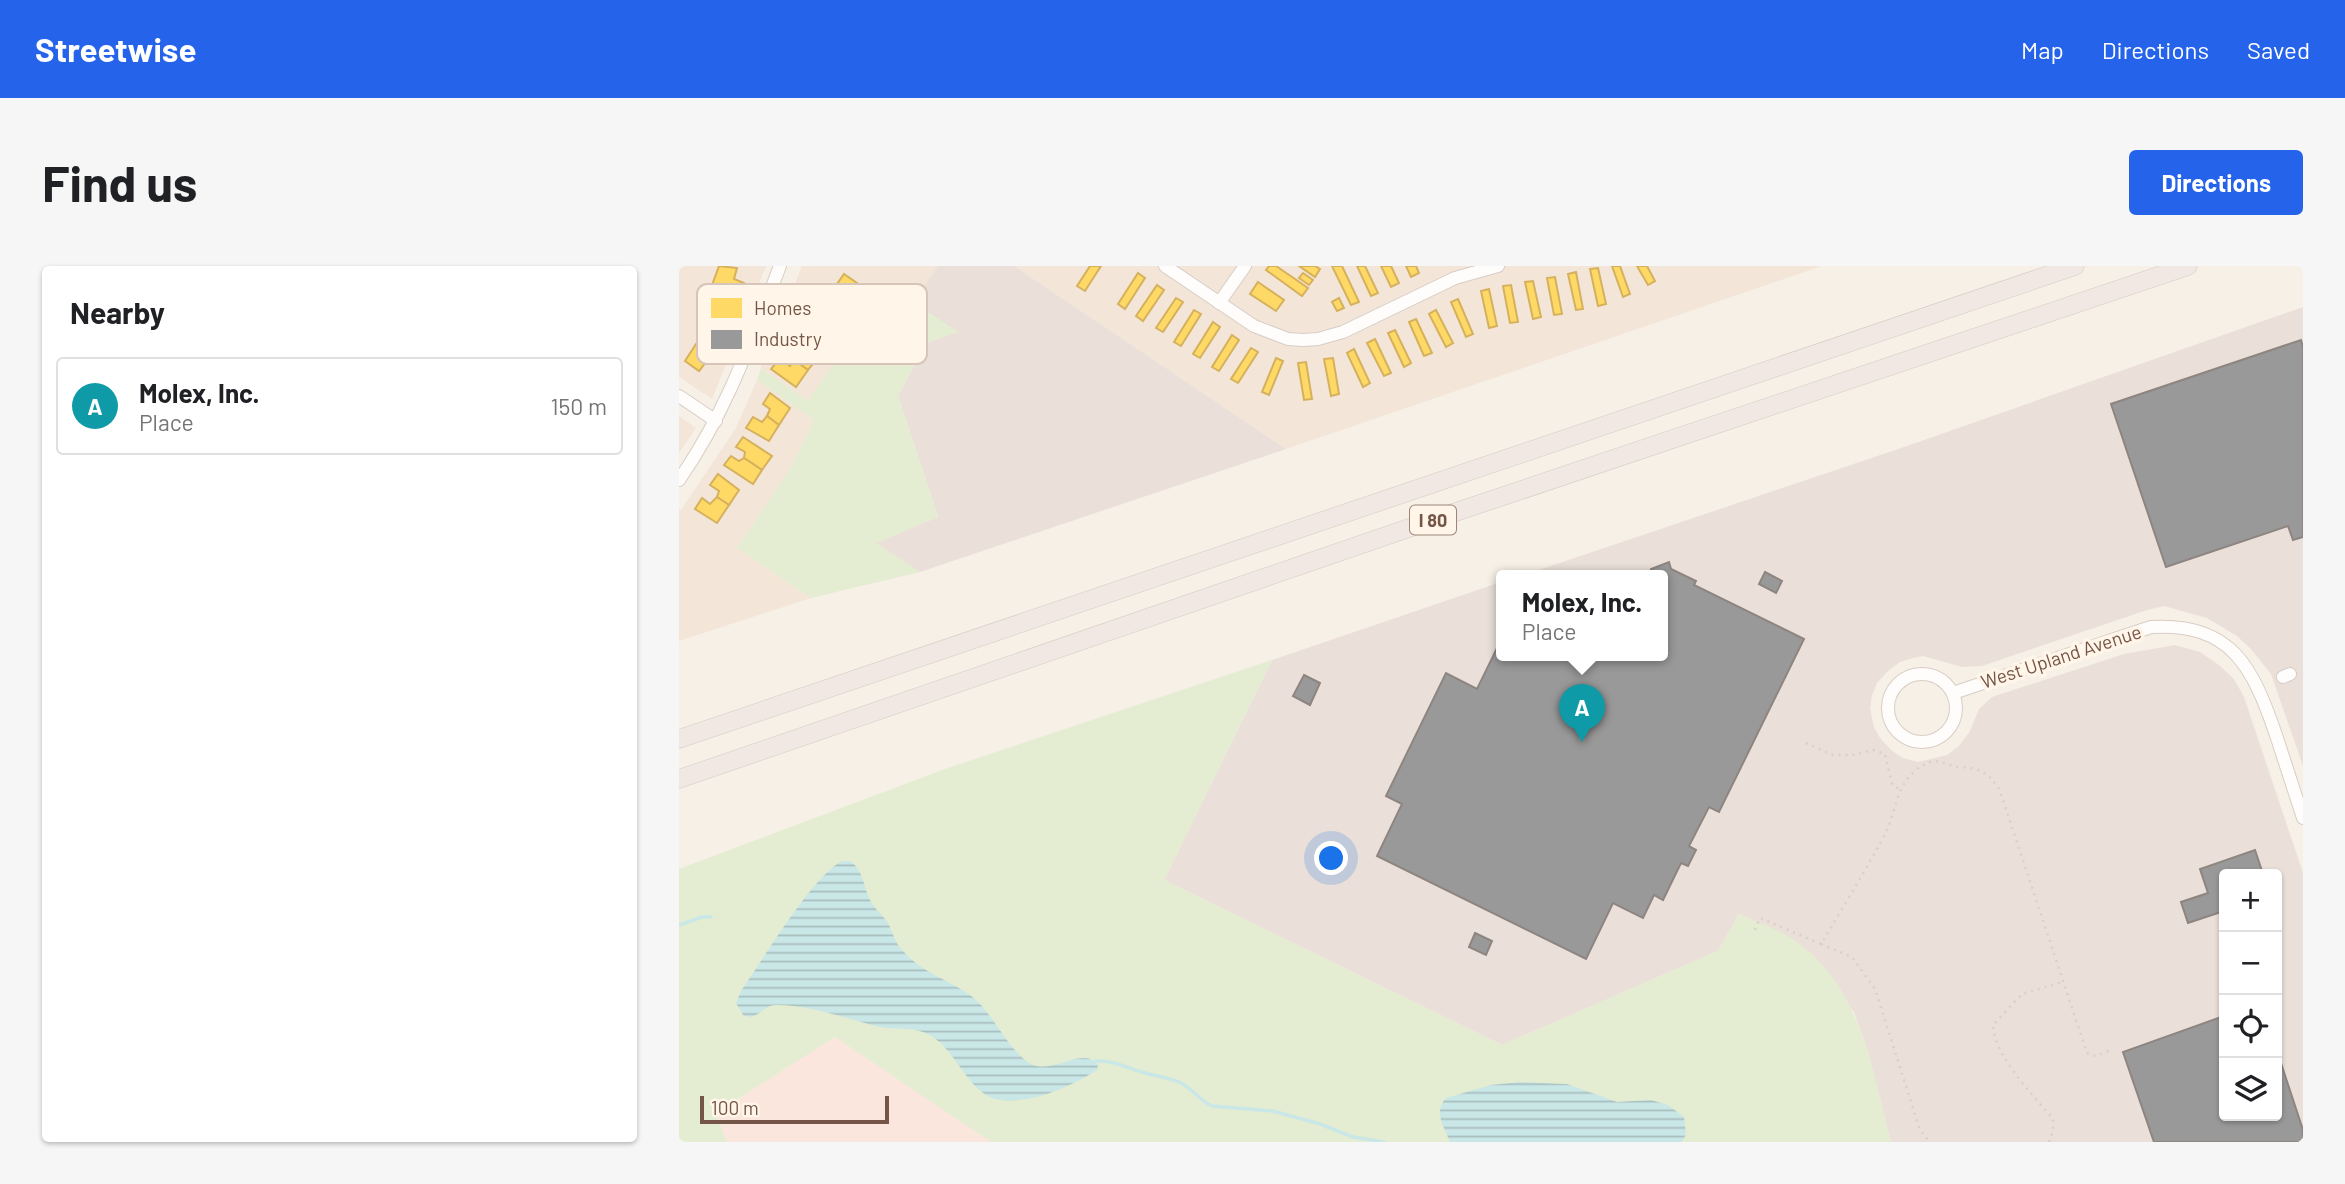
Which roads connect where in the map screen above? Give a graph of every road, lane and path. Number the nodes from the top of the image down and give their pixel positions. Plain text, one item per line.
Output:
1 (780, 266) edge
2 (1165, 266) edge
3 (1245, 266) edge
4 (1498, 266) edge
5 (2075, 266) edge
6 (2188, 266) edge
7 (773, 284) edge
8 (1219, 303) junction
9 (742, 364) edge
10 (679, 396) edge
11 (716, 421) junction
12 (679, 480) edge
13 (1953, 693) junction
14 (679, 739) edge
15 (1806, 743) dead end
16 (679, 779) edge
17 (1900, 790) junction
18 (2303, 818) edge
19 (1755, 930) dead end
20 (1821, 944) junction
21 (2063, 982) junction
22 (2111, 1050) dead end
23 (1930, 1142) edge
24 (2049, 1142) edge

1 - 7 street
2 - 8 street
3 - 8 street
4 - 8 street
5 - 14 highway, I 80
6 - 16 highway, I 80
9 - 11 street
10 - 11 street
11 - 12 street
13 - 13 street
13 - 18 street, West Upland Avenue
15 - 17 path
17 - 20 path
17 - 21 path
19 - 20 path
20 - 23 path
21 - 22 path
21 - 24 path

